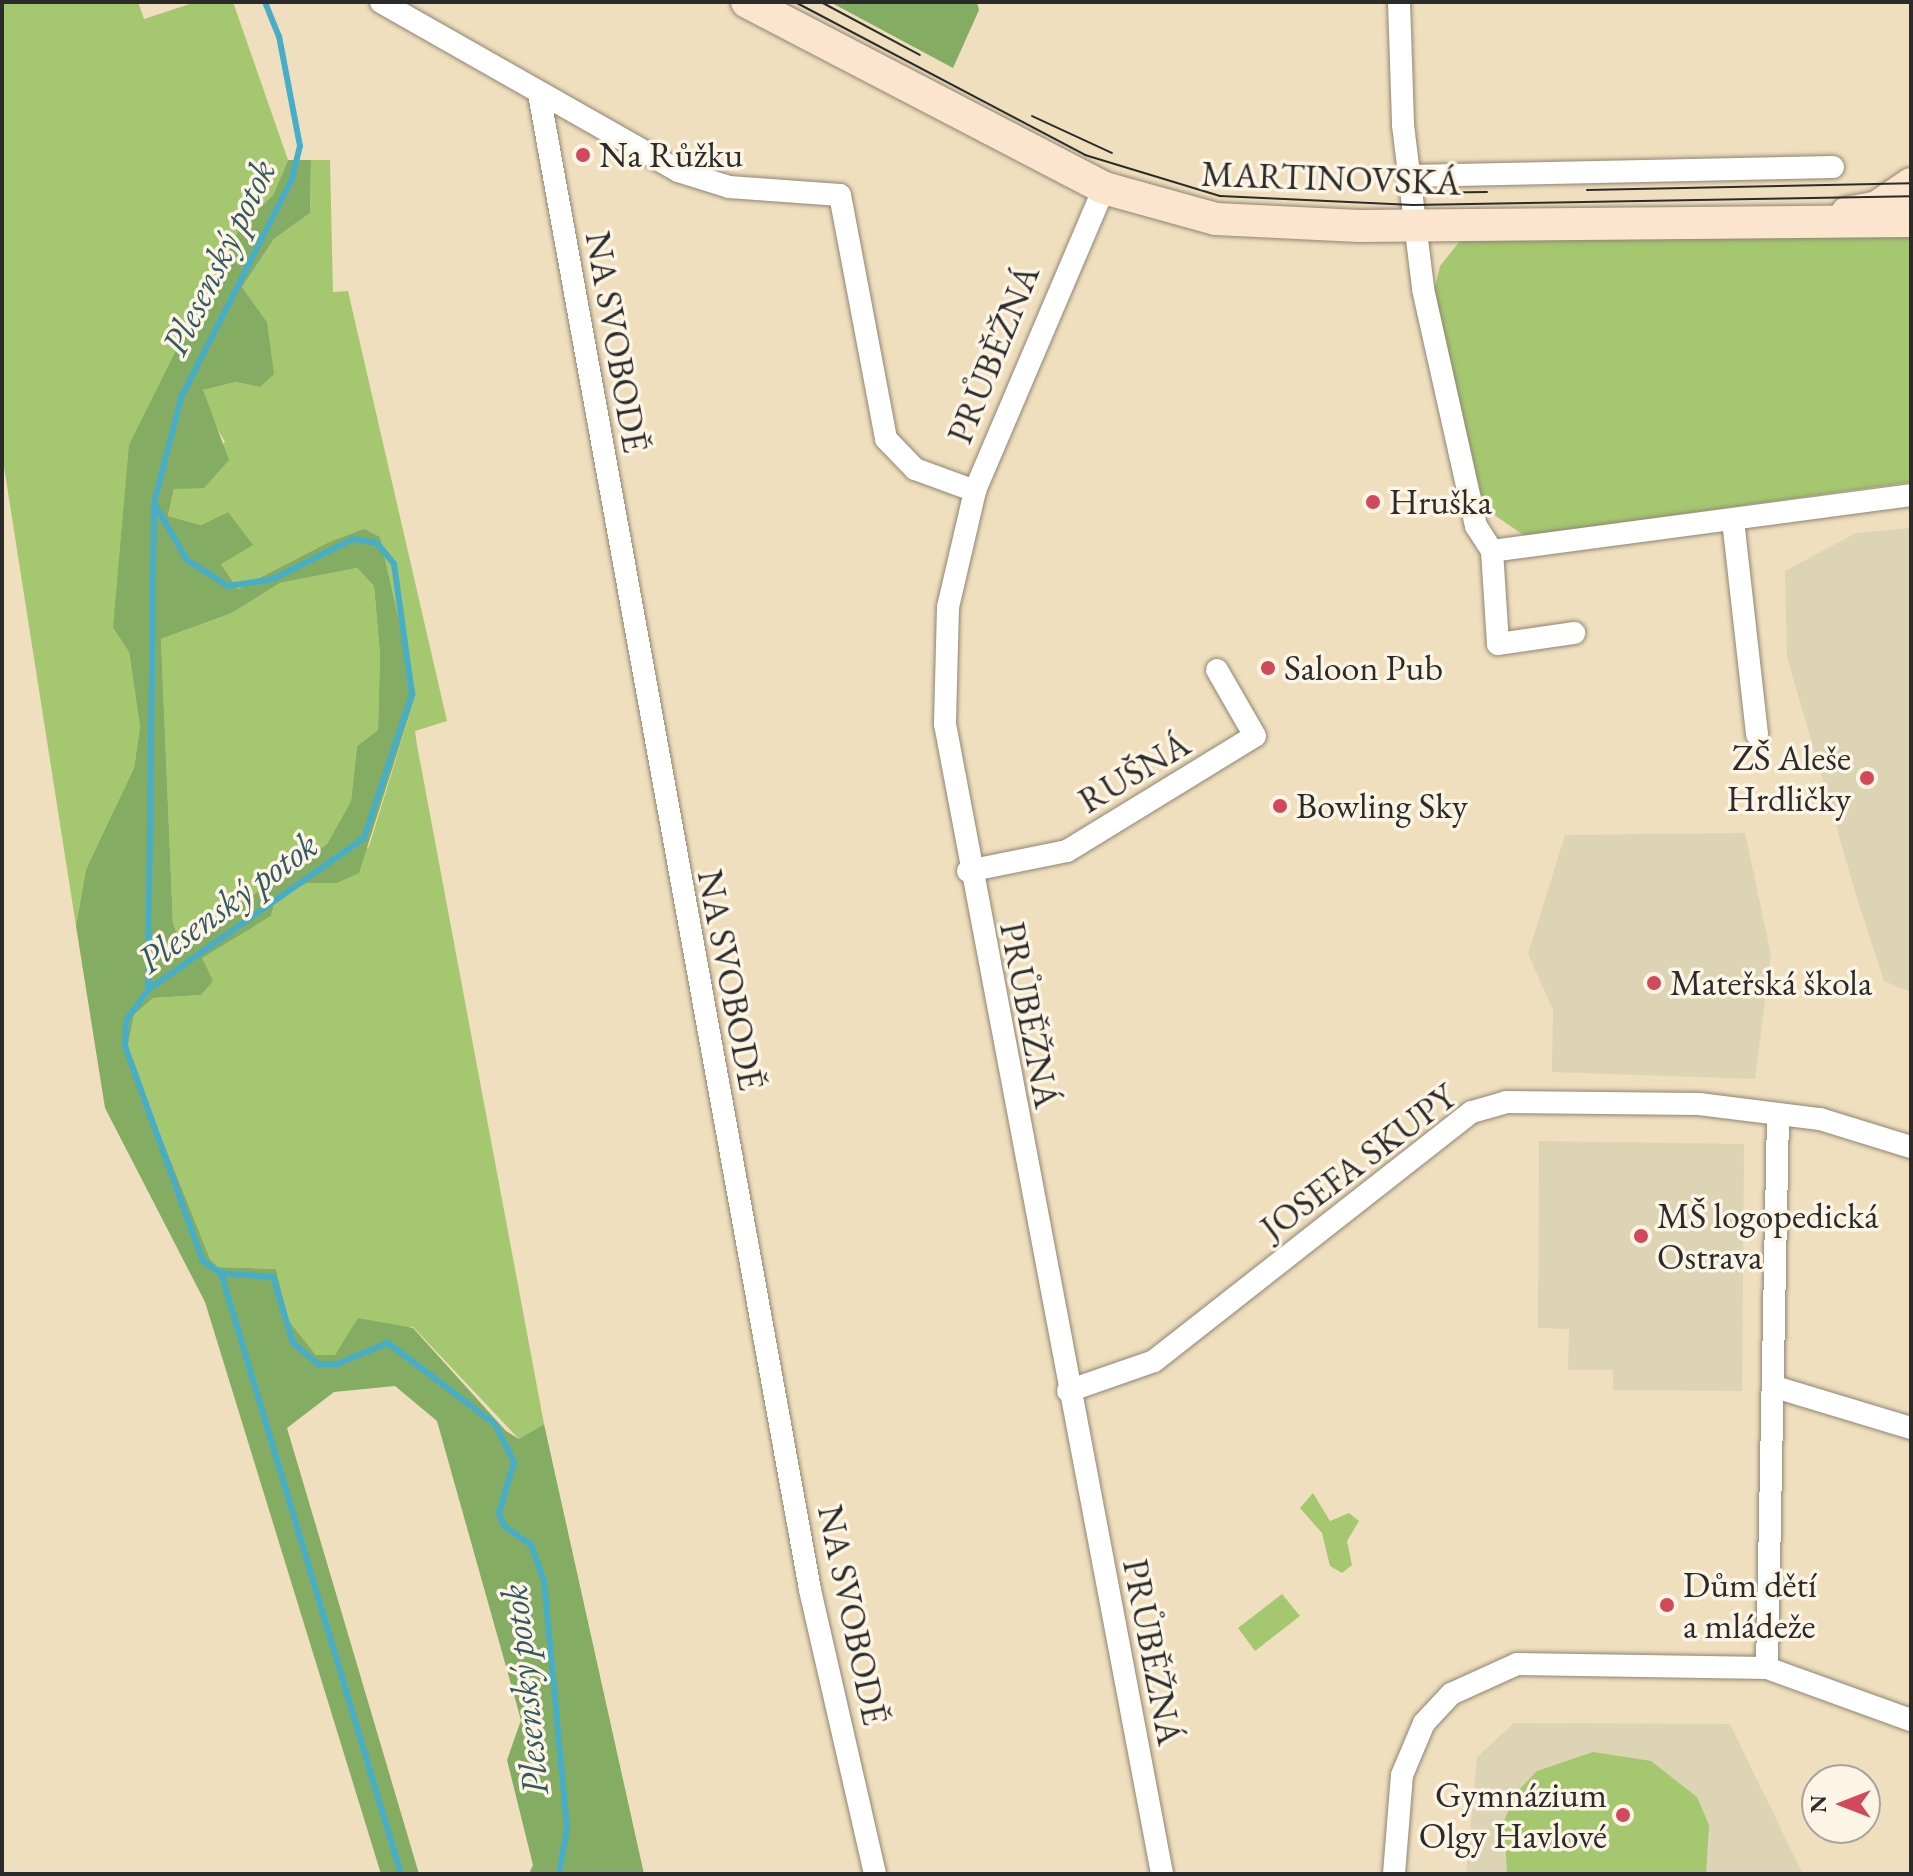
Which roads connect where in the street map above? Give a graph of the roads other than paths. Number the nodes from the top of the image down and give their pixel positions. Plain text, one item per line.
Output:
1 (381, 2) edge
2 (747, 2) edge
3 (1399, 2) edge
4 (539, 94) junction
5 (1833, 167) dead end
6 (1408, 176) junction
7 (1911, 184) edge
8 (1104, 188) junction
9 (1769, 220) junction
10 (1911, 221) edge
11 (1415, 225) junction
12 (975, 491) junction
13 (1911, 495) edge
14 (1733, 520) junction
15 (1492, 551) junction
16 (1574, 633) dead end
17 (1217, 670) dead end
18 (1757, 735) dead end
19 (968, 871) junction
20 (1778, 1115) junction
21 (1911, 1147) edge
22 (1775, 1387) junction
23 (1068, 1391) junction
24 (1911, 1428) edge
25 (1767, 1668) junction
26 (1911, 1720) edge
27 (875, 1874) edge
28 (1162, 1874) edge
29 (1394, 1874) edge

1 - 4 street
2 - 8 street, MARTINOVSKÁ
3 - 6 street
4 - 12 street
4 - 27 street, NA SVOBODĚ
5 - 6 street
6 - 11 street
7 - 9 street, MARTINOVSKÁ
8 - 11 street, MARTINOVSKÁ
8 - 12 street, PRŮBĚŽNÁ
9 - 10 street, MARTINOVSKÁ
9 - 11 street, MARTINOVSKÁ
11 - 15 street
12 - 19 street, PRŮBĚŽNÁ
13 - 14 street
14 - 15 street
14 - 18 street
15 - 16 street
17 - 19 street, RUŠNÁ
19 - 23 street, PRŮBĚŽNÁ
20 - 21 street, JOSEFA SKUPY
20 - 22 street
20 - 23 street, JOSEFA SKUPY
22 - 24 street
22 - 25 street
23 - 28 street, PRŮBĚŽNÁ
25 - 26 street
25 - 29 street

